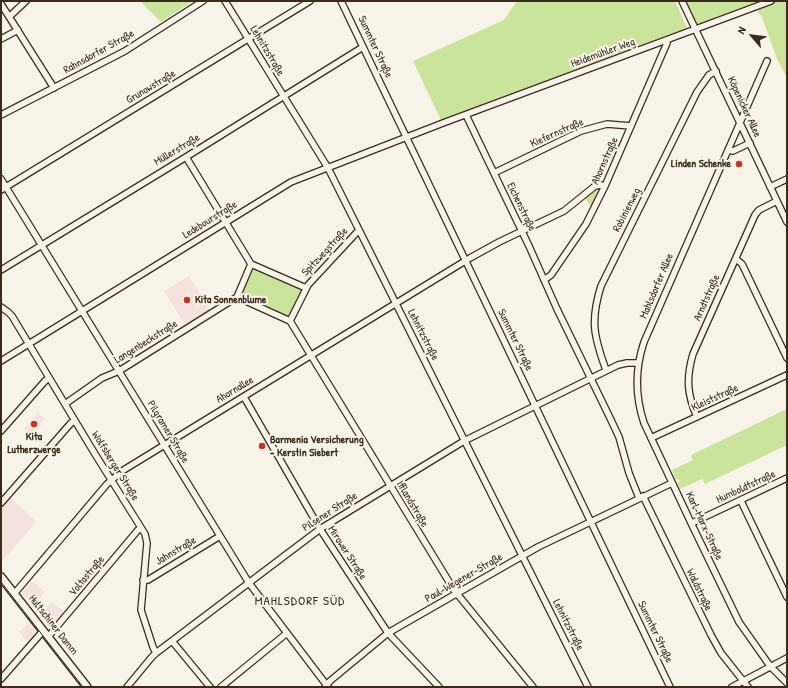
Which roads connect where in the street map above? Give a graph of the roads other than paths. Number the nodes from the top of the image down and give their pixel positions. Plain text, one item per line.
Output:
1 (26, 1) edge
2 (203, 1) edge
3 (225, 1) edge
4 (310, 1) edge
5 (342, 1) edge
6 (682, 1) edge
7 (771, 1) edge
8 (1, 4) edge
9 (10, 16) junction
10 (696, 29) junction
11 (18, 30) junction
12 (1, 39) edge
13 (248, 39) junction
14 (667, 41) junction
15 (363, 47) junction
16 (767, 61) dead end
17 (716, 71) junction
18 (54, 88) junction
19 (283, 96) junction
20 (1, 115) edge
21 (466, 115) junction
22 (740, 122) junction
23 (442, 124) joint
24 (631, 126) junction
25 (406, 138) junction
26 (750, 143) junction
27 (728, 150) junction
28 (186, 157) junction
29 (328, 168) junction
30 (494, 173) junction
31 (1, 179) edge
32 (787, 179) edge
33 (605, 186) junction
34 (770, 187) junction
35 (3, 189) edge
36 (777, 201) junction
37 (226, 222) junction
38 (787, 222) edge
39 (359, 230) junction
40 (522, 231) junction
41 (41, 245) junction
42 (736, 259) junction
43 (466, 261) junction
44 (251, 264) junction
45 (1, 270) edge
46 (544, 280) junction
47 (306, 288) junction
48 (237, 297) junction
49 (396, 303) junction
50 (1, 307) edge
51 (557, 309) joint
52 (82, 311) junction
53 (290, 320) junction
54 (28, 344) junction
55 (311, 356) junction
56 (787, 358) edge
57 (1, 360) edge
58 (638, 363) junction
59 (606, 370) junction
60 (118, 371) junction
61 (787, 375) edge
62 (591, 377) junction
63 (49, 378) junction
64 (244, 397) junction
65 (65, 404) junction
66 (535, 405) junction
67 (697, 417) junction
68 (75, 420) junction
69 (1, 431) edge
70 (651, 438) junction
71 (464, 441) junction
72 (164, 446) junction
73 (111, 480) junction
74 (786, 481) edge
75 (672, 483) junction
76 (390, 486) junction
77 (641, 497) junction
78 (741, 501) junction
79 (1, 503) edge
80 (590, 521) junction
81 (692, 523) junction
82 (141, 528) junction
83 (320, 529) junction
84 (220, 536) junction
85 (522, 556) junction
86 (1, 576) edge
87 (143, 580) junction
88 (249, 583) junction
89 (14, 594) junction
90 (456, 594) junction
91 (787, 597) edge
92 (43, 631) junction
93 (287, 633) junction
94 (388, 633) junction
95 (48, 637) junction
96 (172, 641) junction
97 (156, 653) junction
98 (787, 658) edge
99 (770, 666) junction
100 (1, 678) edge
101 (742, 681) junction
102 (787, 683) edge
103 (84, 686) edge
104 (326, 686) edge
105 (127, 687) edge
106 (210, 687) edge
107 (221, 687) edge
108 (439, 687) edge
109 (533, 687) edge
110 (588, 687) edge
111 (670, 687) edge
112 (732, 687) edge
113 (748, 687) edge

1 - 9 street
2 - 18 street, Rahnsdorfer Straße
3 - 13 street, Lehnitzstraße
4 - 13 street, Grunowstraße
5 - 15 street, Summter Straße
6 - 10 street, Köpenicker Allee
7 - 10 street, Heidemühler Weg
8 - 9 street
9 - 11 street
10 - 14 street, Heidemühler Weg
10 - 17 street, Köpenicker Allee
11 - 12 street
11 - 18 street
13 - 19 street, Lehnitzstraße
13 - 35 street, Grunowstraße
14 - 21 street, Heidemühler Weg
14 - 24 street, Ahornstraße
15 - 19 street, Müllerstraße
15 - 25 street, Summter Straße
16 - 22 street, Mahlsdorfer Allee
17 - 22 street, Köpenicker Allee
17 - 59 street, Robinienweg
18 - 20 street, Rahnsdorfer Straße
19 - 28 street, Müllerstraße
19 - 29 street, Lehnitzstraße
21 - 23 street, Heidemühler Weg
21 - 30 street, Eichenstraße
22 - 26 street, Köpenicker Allee
22 - 27 street, Mahlsdorfer Allee
23 - 25 street, Ledebourstraße
24 - 30 street, Kiefernstraße
24 - 33 street, Ahornstraße
25 - 29 street, Ledebourstraße
25 - 43 street, Summter Straße
26 - 27 street
26 - 34 street, Köpenicker Allee
27 - 58 street, Mahlsdorfer Allee
28 - 37 street
28 - 41 street, Müllerstraße
29 - 37 street, Ledebourstraße
29 - 39 street, Lehnitzstraße
30 - 40 street, Eichenstraße
31 - 35 street, Pilgramer Straße
32 - 34 street
33 - 40 street, Ahornallee
33 - 46 street, Ahornstraße
34 - 36 street, Köpenicker Allee
35 - 41 street, Pilgramer Straße
36 - 38 street, Köpenicker Allee
36 - 42 street, Arndtstraße
37 - 44 street
37 - 52 street, Ledebourstraße
39 - 47 street, Spitzwegstraße
39 - 49 street, Lehnitzstraße
40 - 43 street, Ahornallee
40 - 46 street, Eichenstraße
41 - 45 street, Müllerstraße
41 - 52 street, Pilgramer Straße
42 - 56 street
42 - 67 street, Arndtstraße
43 - 49 street, Ahornallee
43 - 66 street, Summter Straße
44 - 47 street
44 - 48 street
46 - 51 street, Eichenstraße
47 - 53 street, Spitzwegstraße
48 - 53 street
48 - 60 street, Langenbeckstraße
49 - 55 street, Ahornallee
49 - 71 street, Lehnitzstraße
50 - 54 street, Wolfsberger Straße
51 - 62 street, Waldstraße
52 - 54 street, Ledebourstraße
52 - 60 street, Pilgramer Straße
53 - 55 street, Ifflandstraße
54 - 57 street, Ledebourstraße
54 - 63 street, Wolfsberger Straße
55 - 64 street, Ahornallee
55 - 76 street, Ifflandstraße
58 - 59 street
58 - 70 street, Karl-Marx-Straße
59 - 62 street
60 - 65 street, Langenbeckstraße
60 - 72 street, Pilgramer Straße
61 - 67 street, Kleiststraße
62 - 66 street, Pilsener Straße
62 - 77 street, Waldstraße
63 - 65 street, Wolfsberger Straße
63 - 69 street
64 - 72 street, Ahornallee
64 - 83 street, Mirower Straße
65 - 68 street, Wolfsberger Straße
66 - 71 street, Pilsener Straße
66 - 80 street, Summter Straße
67 - 70 street, Kleiststraße
68 - 73 street, Wolfsberger Straße
68 - 79 street
70 - 75 street, Karl-Marx-Straße
71 - 76 street, Pilsener Straße
71 - 85 street, Lehnitzstraße
72 - 73 street, Ahornallee
72 - 84 street, Pilgramer Straße
73 - 82 street, Wolfsberger Straße
73 - 89 street, Ahornallee
74 - 78 street, Humboldtstraße
75 - 77 street, Paul-Wegener-Straße
75 - 81 street, Karl-Marx-Straße
76 - 83 street, Pilsener Straße
76 - 90 street, Ifflandstraße
77 - 80 street, Paul-Wegener-Straße
77 - 101 street, Waldstraße
78 - 81 street, Humboldtstraße
78 - 91 street
80 - 85 street, Paul-Wegener-Straße
80 - 111 street, Summter Straße
81 - 99 street, Karl-Marx-Straße
82 - 87 street, Wolfsberger Straße
82 - 95 street, Voltastraße
83 - 88 street, Pilsener Straße
83 - 94 street, Mirower Straße
84 - 87 street, Jahnstraße
84 - 88 street, Pilgramer Straße
85 - 90 street, Paul-Wegener-Straße
85 - 110 street, Lehnitzstraße
86 - 89 main road, Hultschiner Damm
87 - 97 street, Wolfsberger Straße
88 - 93 street, Pilgramer Straße
88 - 96 street, Pilsener Straße
89 - 92 main road, Hultschiner Damm
90 - 94 street, Paul-Wegener-Straße
90 - 109 street, Ifflandstraße
92 - 95 main road, Hultschiner Damm
92 - 100 street
93 - 104 street, Pilgramer Straße
93 - 107 street
94 - 104 street, Paul-Wegener-Straße
94 - 108 street, Mirower Straße
95 - 103 main road, Hultschiner Damm
96 - 97 street, Pilsener Straße
96 - 106 street
97 - 105 street, Pilsener Straße
98 - 99 street
99 - 101 street
99 - 102 street, Karl-Marx-Straße
101 - 112 street
101 - 113 street, Waldstraße

